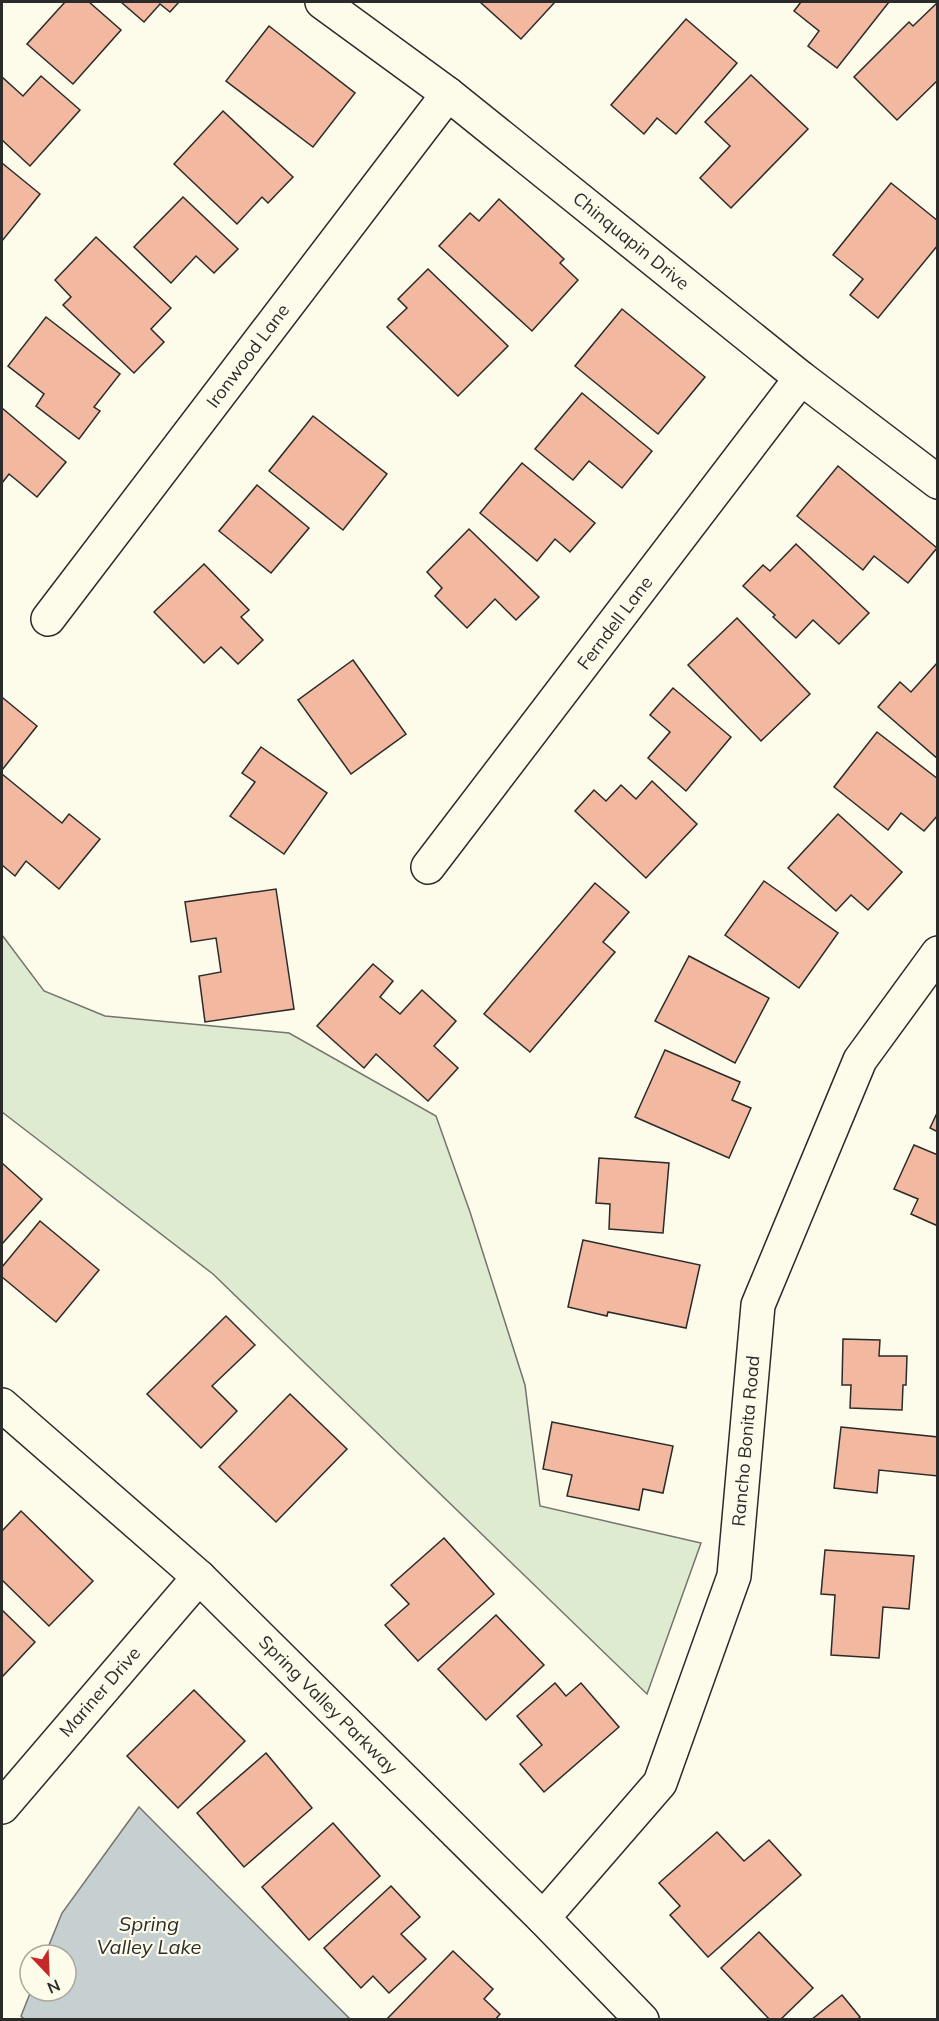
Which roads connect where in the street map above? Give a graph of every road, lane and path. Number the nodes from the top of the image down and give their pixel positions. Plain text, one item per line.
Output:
1 (322, 2) edge
2 (448, 94) junction
3 (801, 378) junction
4 (938, 482) edge
5 (48, 619) dead end
6 (428, 867) dead end
7 (938, 953) edge
8 (2, 1405) edge
9 (199, 1577) junction
10 (2, 1807) edge
11 (543, 1918) junction
12 (642, 2019) edge

1 - 2 street, Chinquapin Drive
2 - 3 street, Chinquapin Drive
2 - 5 street, Ironwood Lane
3 - 4 street, Chinquapin Drive
3 - 6 street, Ferndell Lane
7 - 11 street, Rancho Bonita Road
8 - 9 street, Spring Valley Parkway
9 - 10 street, Mariner Drive
9 - 11 street, Spring Valley Parkway
11 - 12 street, Spring Valley Parkway

